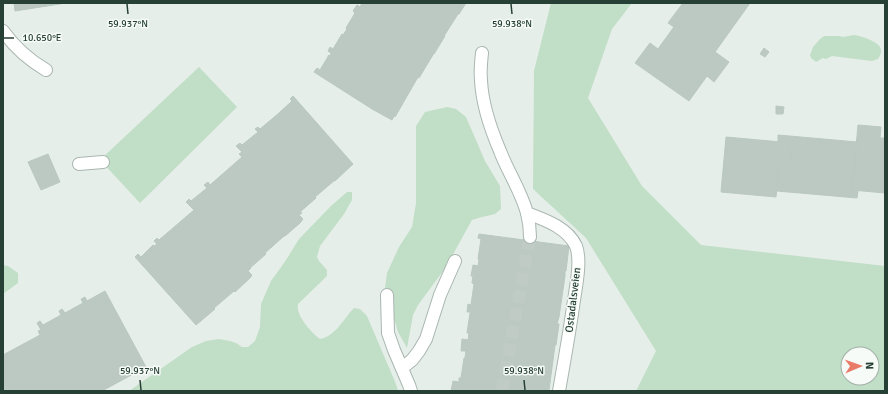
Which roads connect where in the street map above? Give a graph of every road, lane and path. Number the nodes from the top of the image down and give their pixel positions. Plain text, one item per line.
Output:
1 (3, 31) edge
2 (482, 53) dead end
3 (46, 70) dead end
4 (102, 162) dead end
5 (79, 164) dead end
6 (527, 213) junction
7 (530, 237) tunnel mouth
8 (455, 261) dead end
9 (387, 295) dead end
10 (402, 368) junction
11 (411, 391) edge
12 (559, 391) edge

1 - 3 lane
2 - 6 lane
4 - 5 lane
6 - 7 lane
6 - 12 lane, Ostadalsveien
8 - 10 lane
9 - 10 lane
10 - 11 lane

